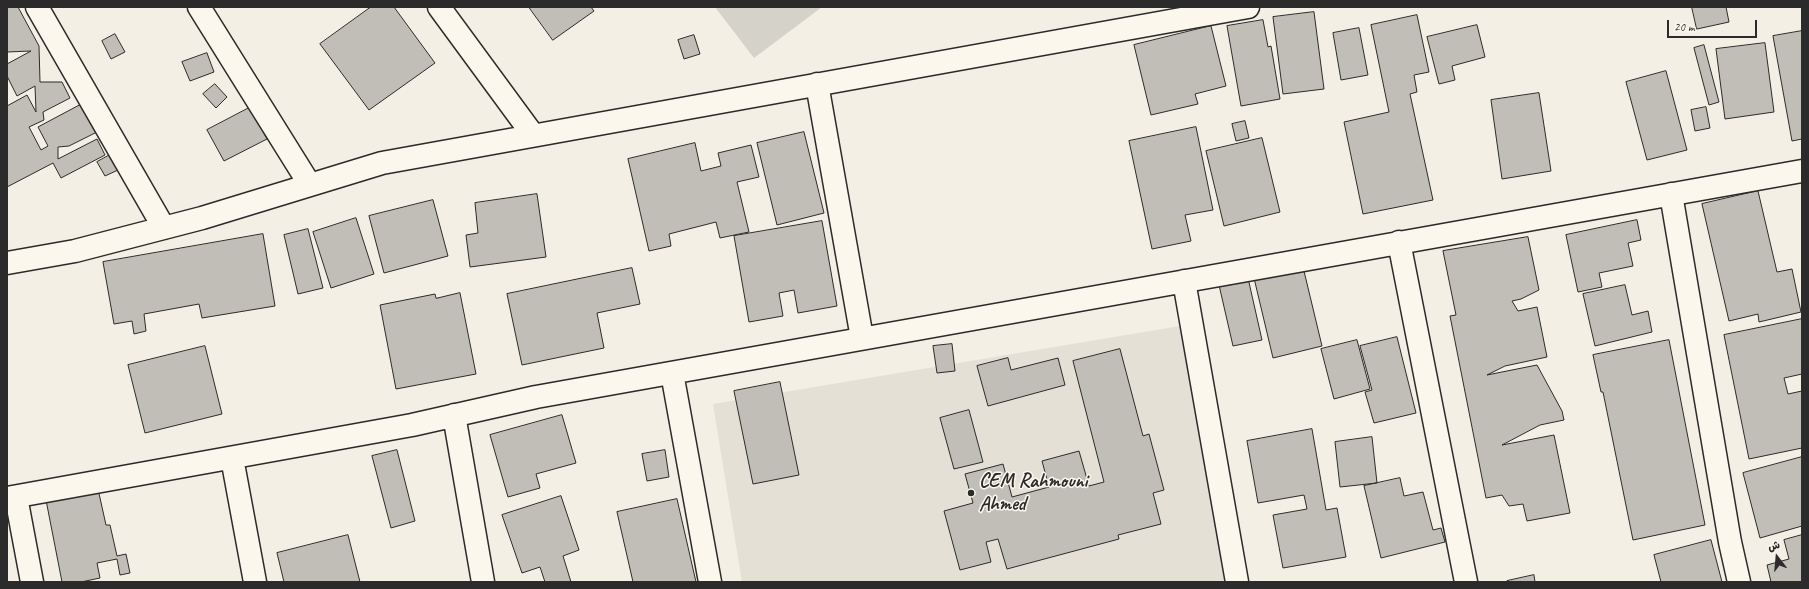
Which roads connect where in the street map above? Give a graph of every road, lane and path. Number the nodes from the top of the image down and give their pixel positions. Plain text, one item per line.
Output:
1 (37, 7) edge
2 (199, 7) edge
3 (439, 7) edge
4 (1248, 7) edge
5 (1183, 13) edge
6 (817, 84) junction
7 (533, 135) junction
8 (1802, 170) edge
9 (310, 185) junction
10 (1671, 194) junction
11 (164, 228) junction
12 (1399, 242) junction
13 (10, 257) edge
14 (1184, 281) junction
15 (862, 338) junction
16 (672, 373) junction
17 (454, 416) junction
18 (232, 458) junction
19 (11, 498) edge
20 (32, 582) edge
21 (255, 582) edge
22 (483, 582) edge
23 (710, 582) edge
24 (1237, 582) edge
25 (1466, 582) edge
26 (1740, 582) edge

1 - 11 street
2 - 9 street
3 - 7 street
4 - 5 street
5 - 6 street
6 - 7 street
6 - 15 street
7 - 9 street
8 - 10 street
9 - 11 street
10 - 12 street
10 - 26 street
11 - 13 street
12 - 14 street
12 - 25 street
14 - 15 street
14 - 24 street
15 - 16 street
16 - 17 street
16 - 23 street
17 - 18 street
17 - 22 street
18 - 19 street
18 - 21 street
19 - 20 street

